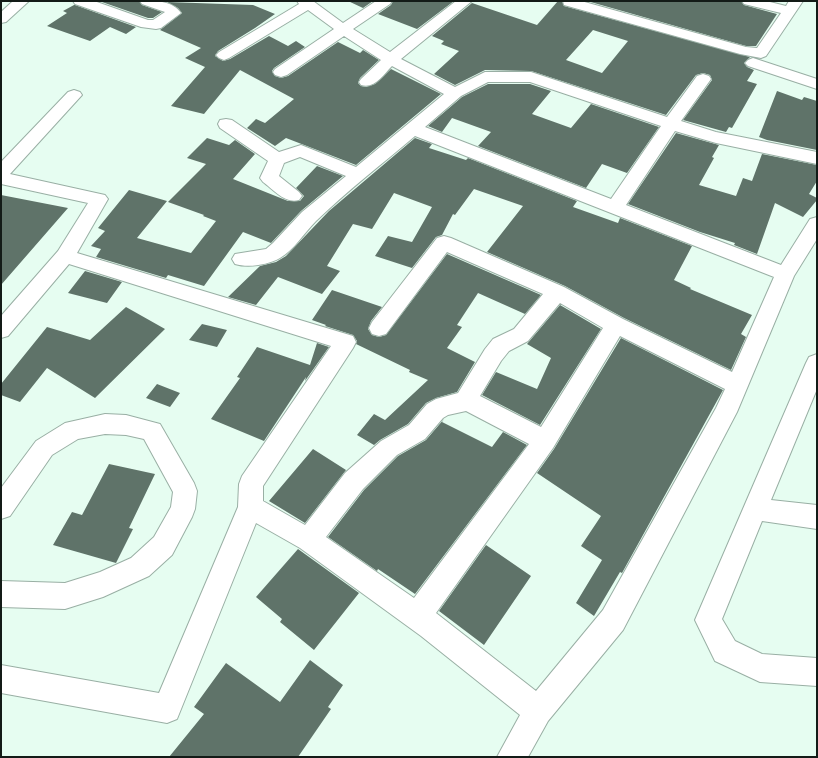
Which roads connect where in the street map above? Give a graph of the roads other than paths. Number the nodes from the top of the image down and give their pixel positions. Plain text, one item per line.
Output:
1 (22, 1) edge
2 (80, 1) edge
3 (116, 1) edge
4 (147, 1) edge
5 (385, 1) edge
6 (465, 1) edge
7 (570, 1) edge
8 (750, 1) edge
9 (306, 2) edge
10 (793, 6) edge
11 (104, 9) junction
12 (1, 19) edge
13 (344, 29) junction
14 (224, 55) dead end
15 (391, 60) junction
16 (753, 63) dead end
17 (280, 72) dead end
18 (703, 79) dead end
19 (367, 82) dead end
20 (817, 84) edge
21 (455, 93) junction
22 (74, 95) dead end
23 (226, 124) dead end
24 (670, 124) junction
25 (414, 129) junction
26 (817, 158) edge
27 (277, 159) junction
28 (1, 173) edge
29 (359, 175) junction
30 (1, 178) edge
31 (293, 196) dead end
32 (614, 208) junction
33 (816, 228) edge
34 (65, 256) junction
35 (242, 259) dead end
36 (785, 274) junction
37 (557, 292) junction
38 (8, 311) edge
39 (616, 325) junction
40 (379, 328) dead end
41 (1, 330) edge
42 (817, 363) edge
43 (738, 385) junction
44 (466, 400) junction
45 (809, 403) edge
46 (545, 441) junction
47 (5, 495) edge
48 (250, 506) junction
49 (756, 509) junction
50 (817, 517) edge
51 (309, 540) junction
52 (1, 594) edge
53 (417, 617) junction
54 (817, 672) edge
55 (1, 679) edge
56 (538, 711) junction
57 (512, 757) edge

1 - 12 street
2 - 11 street
3 - 11 street
4 - 11 street
5 - 13 street
6 - 15 street
7 - 10 street
8 - 10 street
9 - 13 street
9 - 14 street
13 - 15 street
13 - 17 street
15 - 19 street
15 - 21 street
16 - 20 street
18 - 24 street
21 - 24 street
21 - 25 street
22 - 28 street
23 - 27 street
24 - 26 street
24 - 32 street
25 - 29 street
25 - 32 street
27 - 29 street
27 - 31 street
29 - 35 street
30 - 34 street
32 - 36 street
33 - 36 street
34 - 38 street
34 - 48 street
36 - 43 street
37 - 39 street
37 - 40 street
37 - 44 street
38 - 41 street
39 - 43 street
39 - 46 street
42 - 45 street
43 - 56 street
44 - 46 street
44 - 51 street
45 - 49 street
46 - 53 street
47 - 52 street
48 - 51 street
48 - 55 street
49 - 50 street
49 - 54 street
51 - 53 street
53 - 56 street
56 - 57 street

